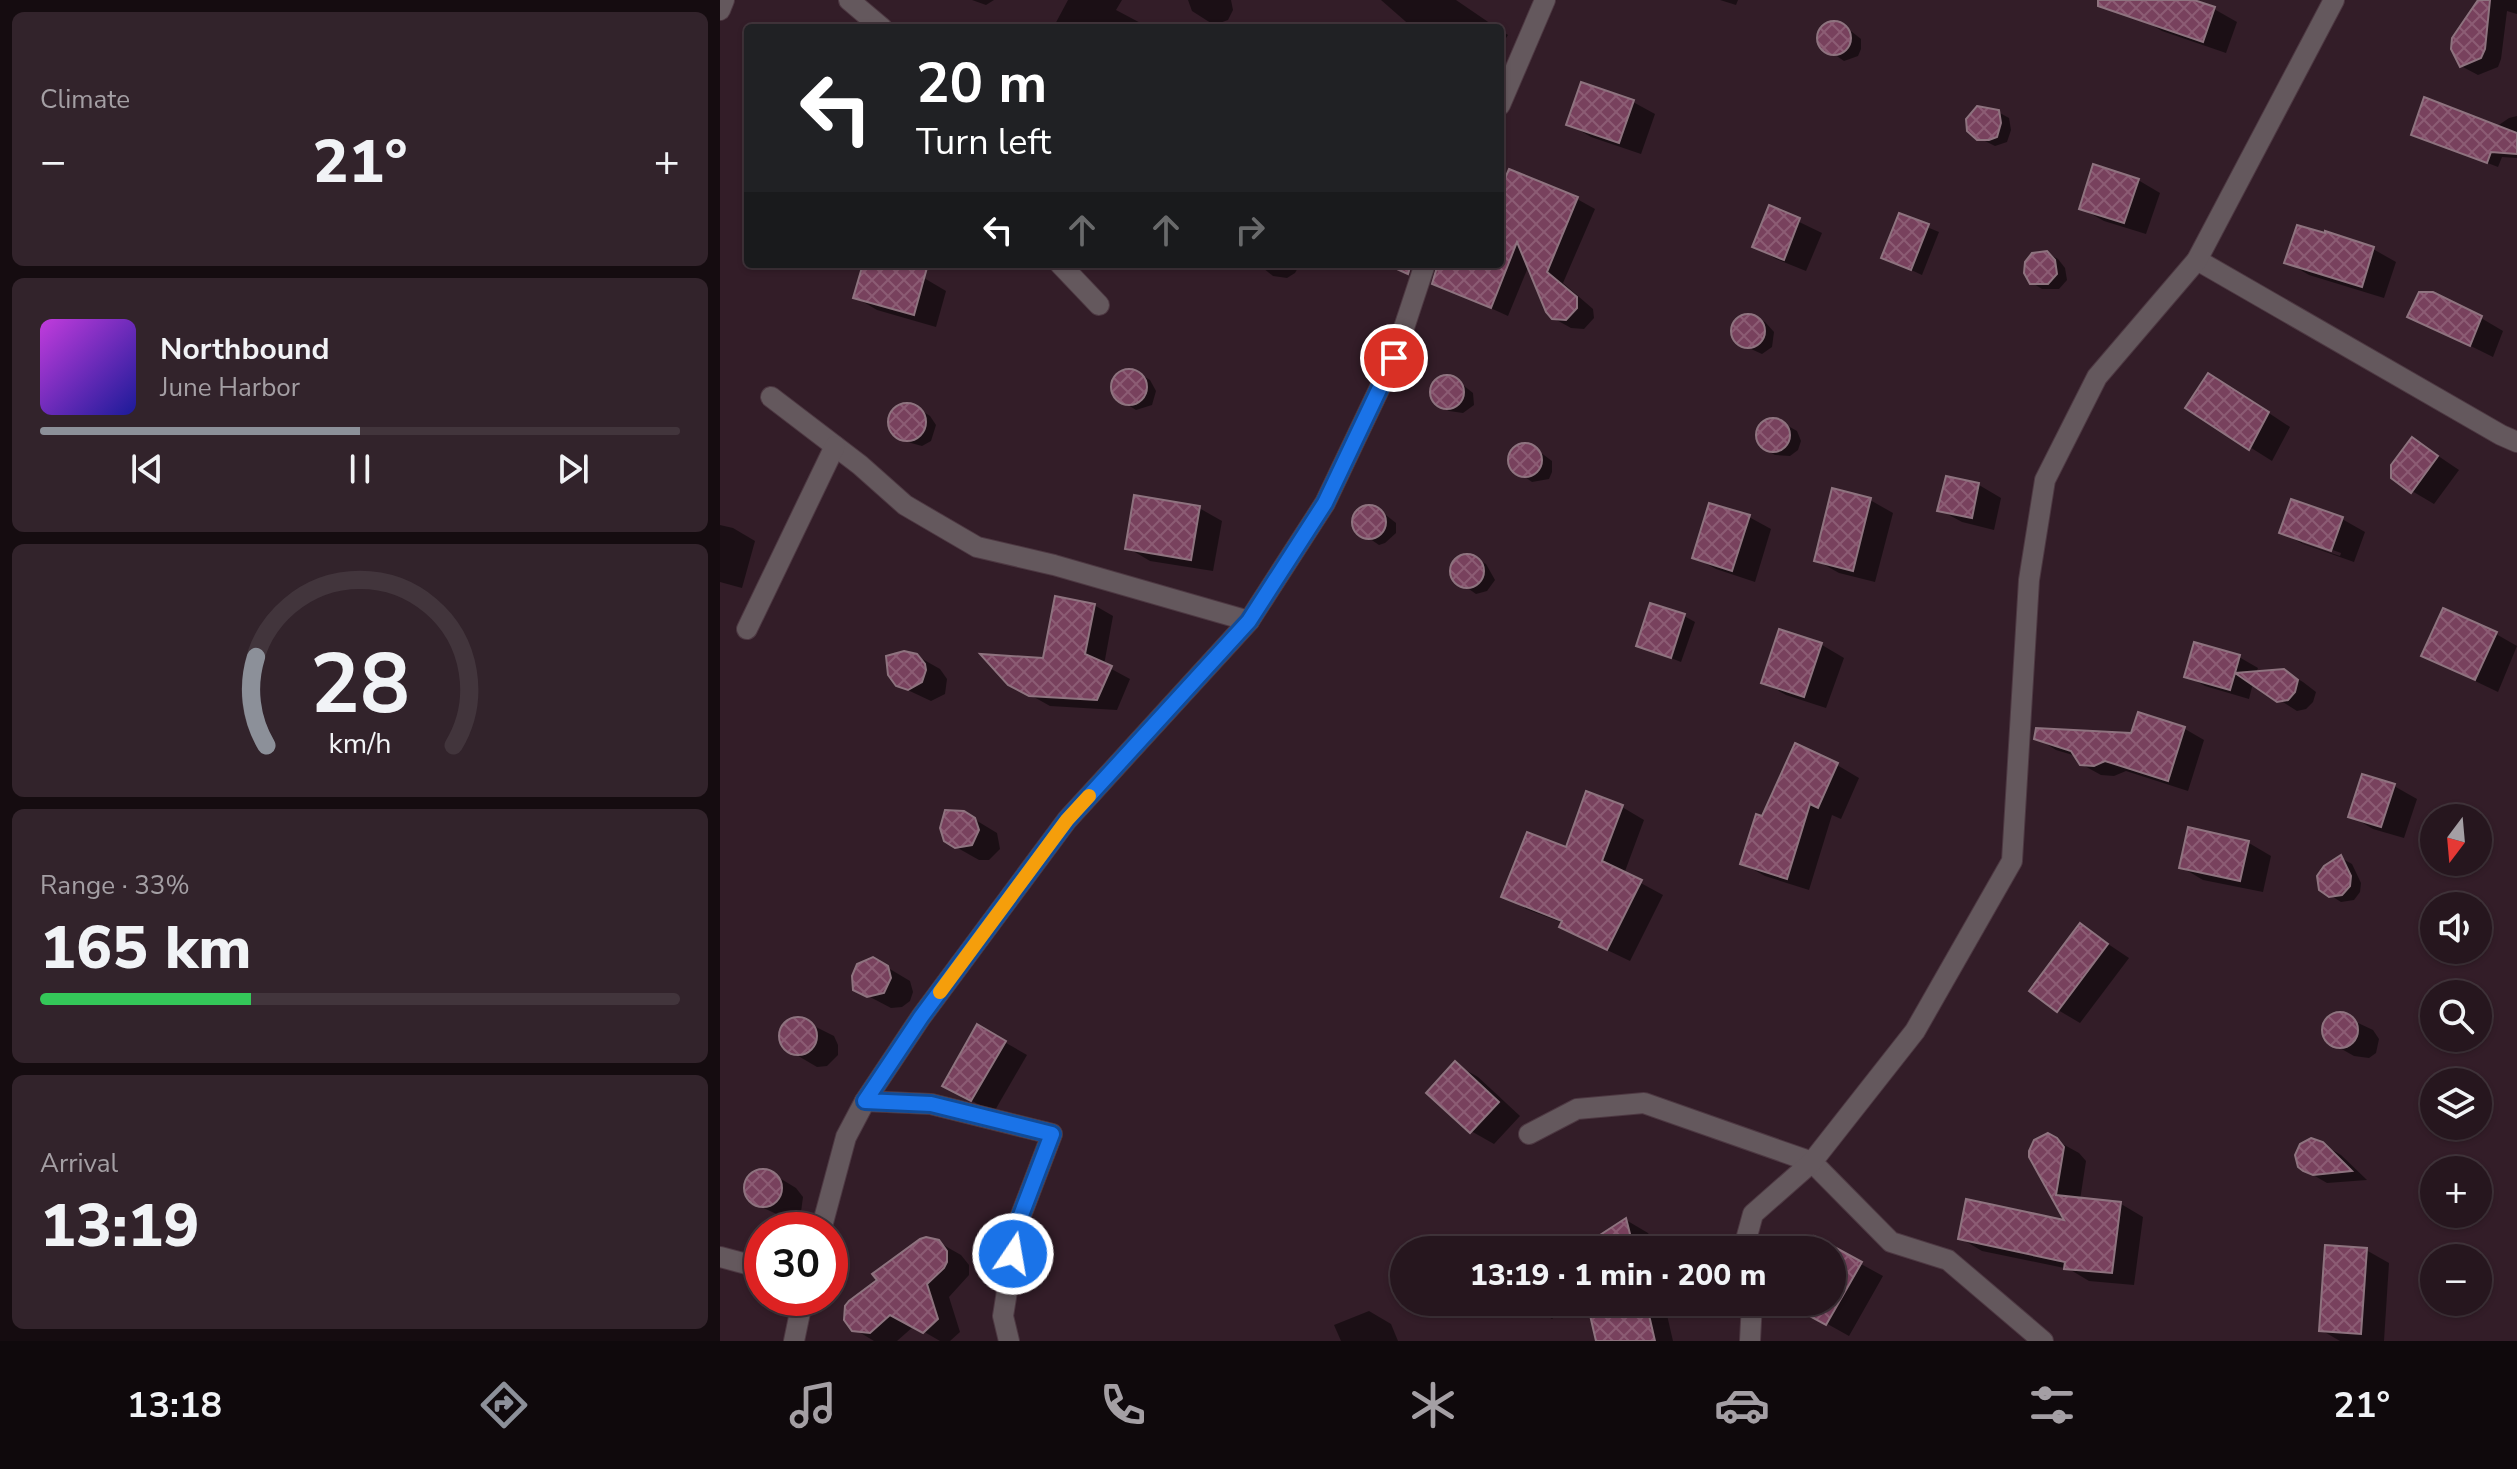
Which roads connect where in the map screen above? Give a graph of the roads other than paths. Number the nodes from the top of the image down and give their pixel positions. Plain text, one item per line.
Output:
1 (724, 0) edge
2 (849, 0) edge
3 (1545, 0) edge
4 (2334, 0) edge
5 (720, 10) edge
6 (877, 24) edge
7 (1504, 96) edge
8 (2197, 260) junction
9 (1064, 268) edge
10 (1424, 268) edge
11 (1099, 305) dead end
12 (771, 397) dead end
13 (2517, 442) edge
14 (835, 446) junction
15 (1249, 621) junction
16 (747, 629) dead end
17 (865, 1101) junction
18 (1529, 1134) dead end
19 (1812, 1162) junction
20 (826, 1212) edge
21 (1747, 1236) edge
22 (720, 1257) edge
23 (744, 1263) edge
24 (799, 1316) edge
25 (1751, 1316) edge
26 (794, 1341) edge
27 (1009, 1341) edge
28 (1750, 1341) edge
29 (2043, 1341) edge

1 - 5 street
2 - 6 street
3 - 7 street
4 - 8 street
8 - 13 street
8 - 19 street
9 - 11 street
10 - 15 street
12 - 14 street
14 - 15 street
14 - 16 street
15 - 17 street
17 - 20 street
17 - 27 street
18 - 19 street
19 - 21 street
19 - 29 street
22 - 23 street
24 - 26 street
25 - 28 street

